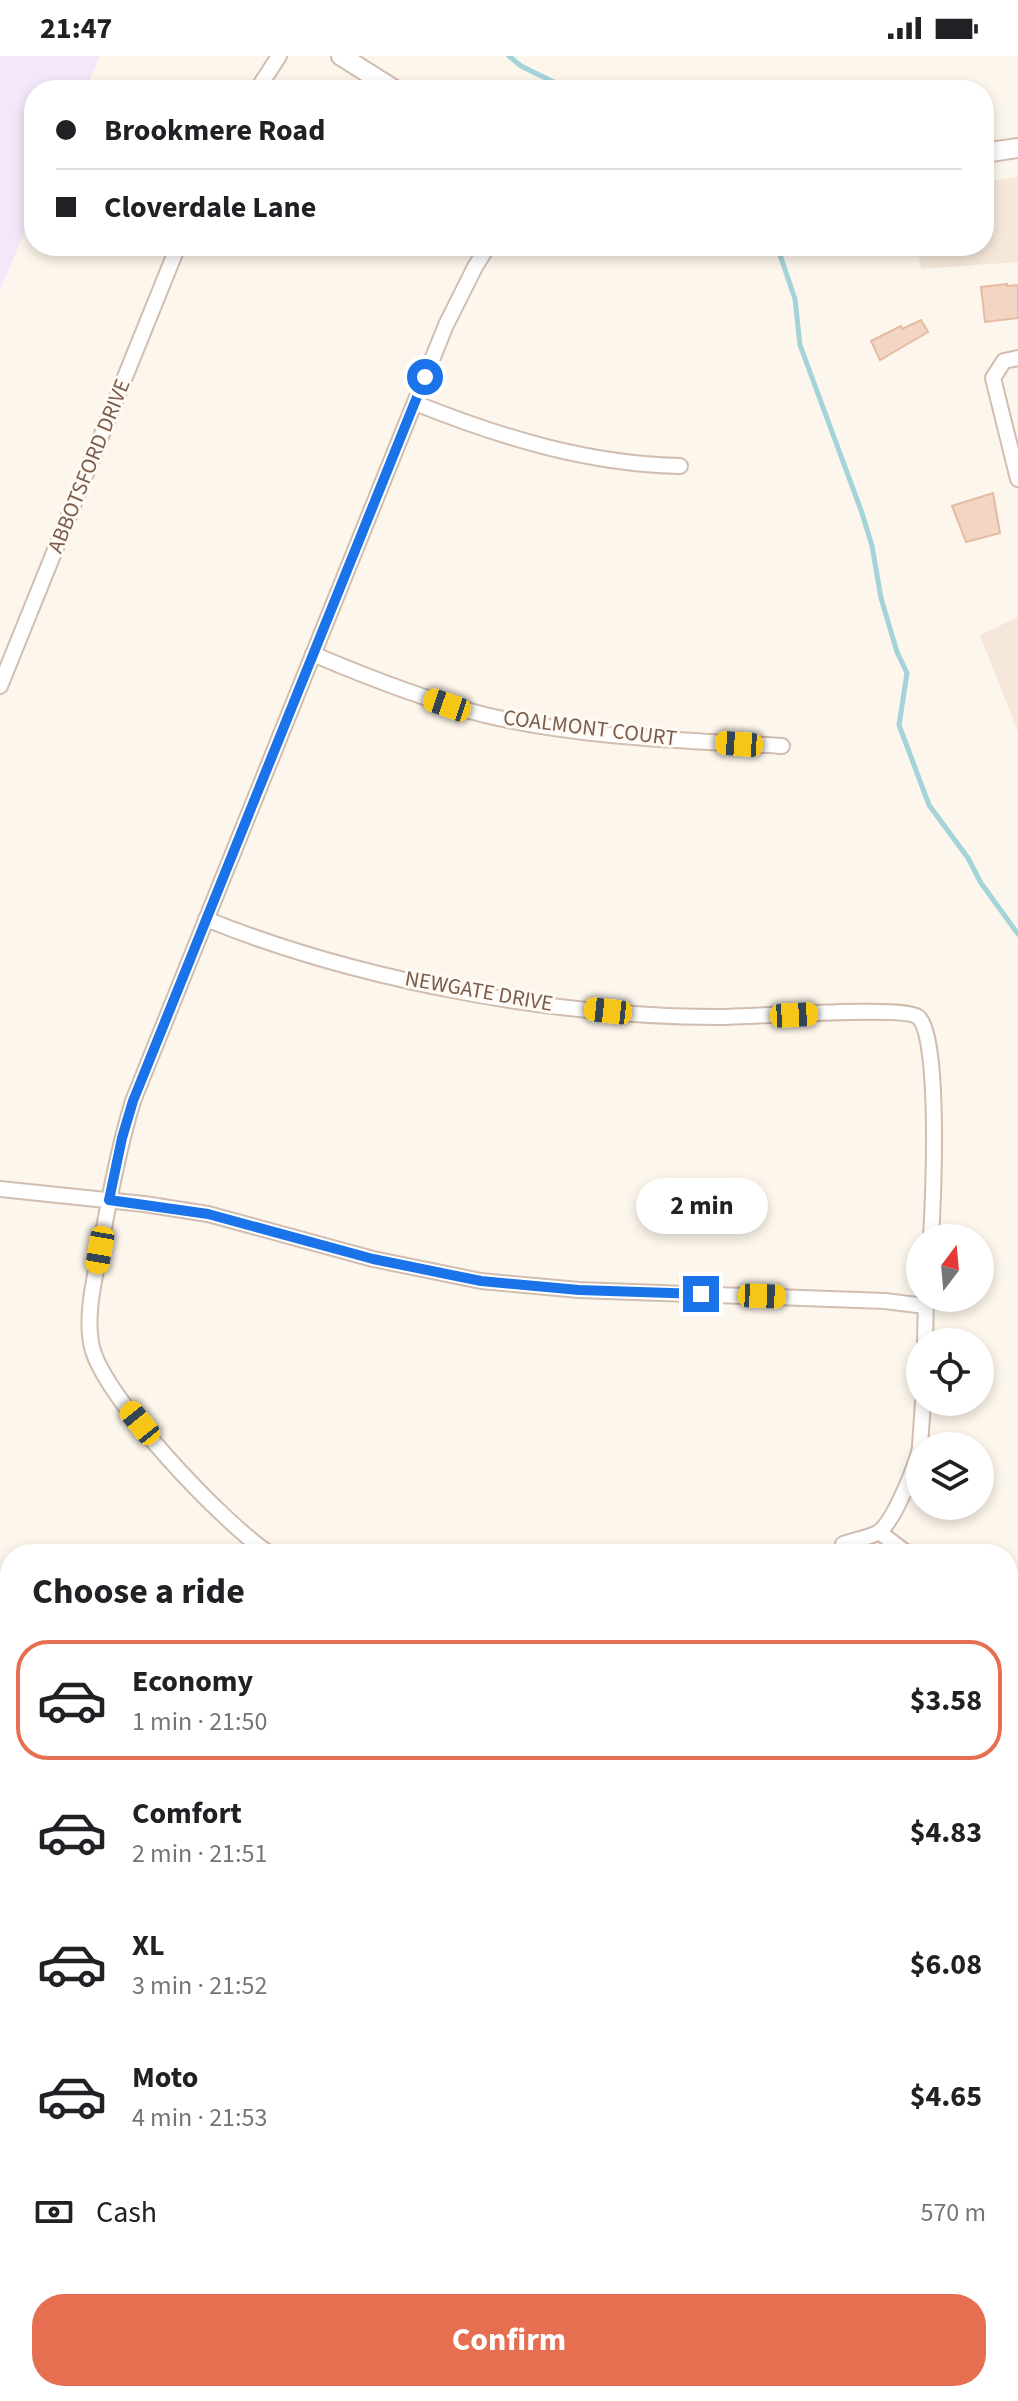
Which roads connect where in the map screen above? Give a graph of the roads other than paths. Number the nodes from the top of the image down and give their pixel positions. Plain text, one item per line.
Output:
1 (279, 56) edge
2 (341, 56) edge
3 (263, 80) edge
4 (379, 80) edge
5 (1018, 148) edge
6 (994, 152) edge
7 (174, 256) edge
8 (482, 256) edge
9 (1018, 358) edge
10 (415, 403) junction
11 (680, 466) dead end
12 (1018, 479) edge
13 (313, 654) junction
14 (0, 686) edge
15 (782, 746) dead end
16 (206, 919) junction
17 (0, 1189) edge
18 (109, 1200) junction
19 (931, 1224) edge
20 (906, 1302) edge
21 (906, 1488) edge
22 (879, 1532) junction
23 (257, 1544) edge
24 (843, 1544) dead end
25 (895, 1544) edge

1 - 3 street
2 - 4 street
5 - 6 street
7 - 14 street, ABBOTSFORD DRIVE
8 - 10 street
9 - 12 street
10 - 11 street
10 - 13 street
13 - 15 street, COALMONT COURT
13 - 16 street
16 - 18 street
16 - 19 street, NEWGATE DRIVE
17 - 18 street
18 - 20 street
18 - 23 street
21 - 22 street
22 - 24 street
22 - 25 street

